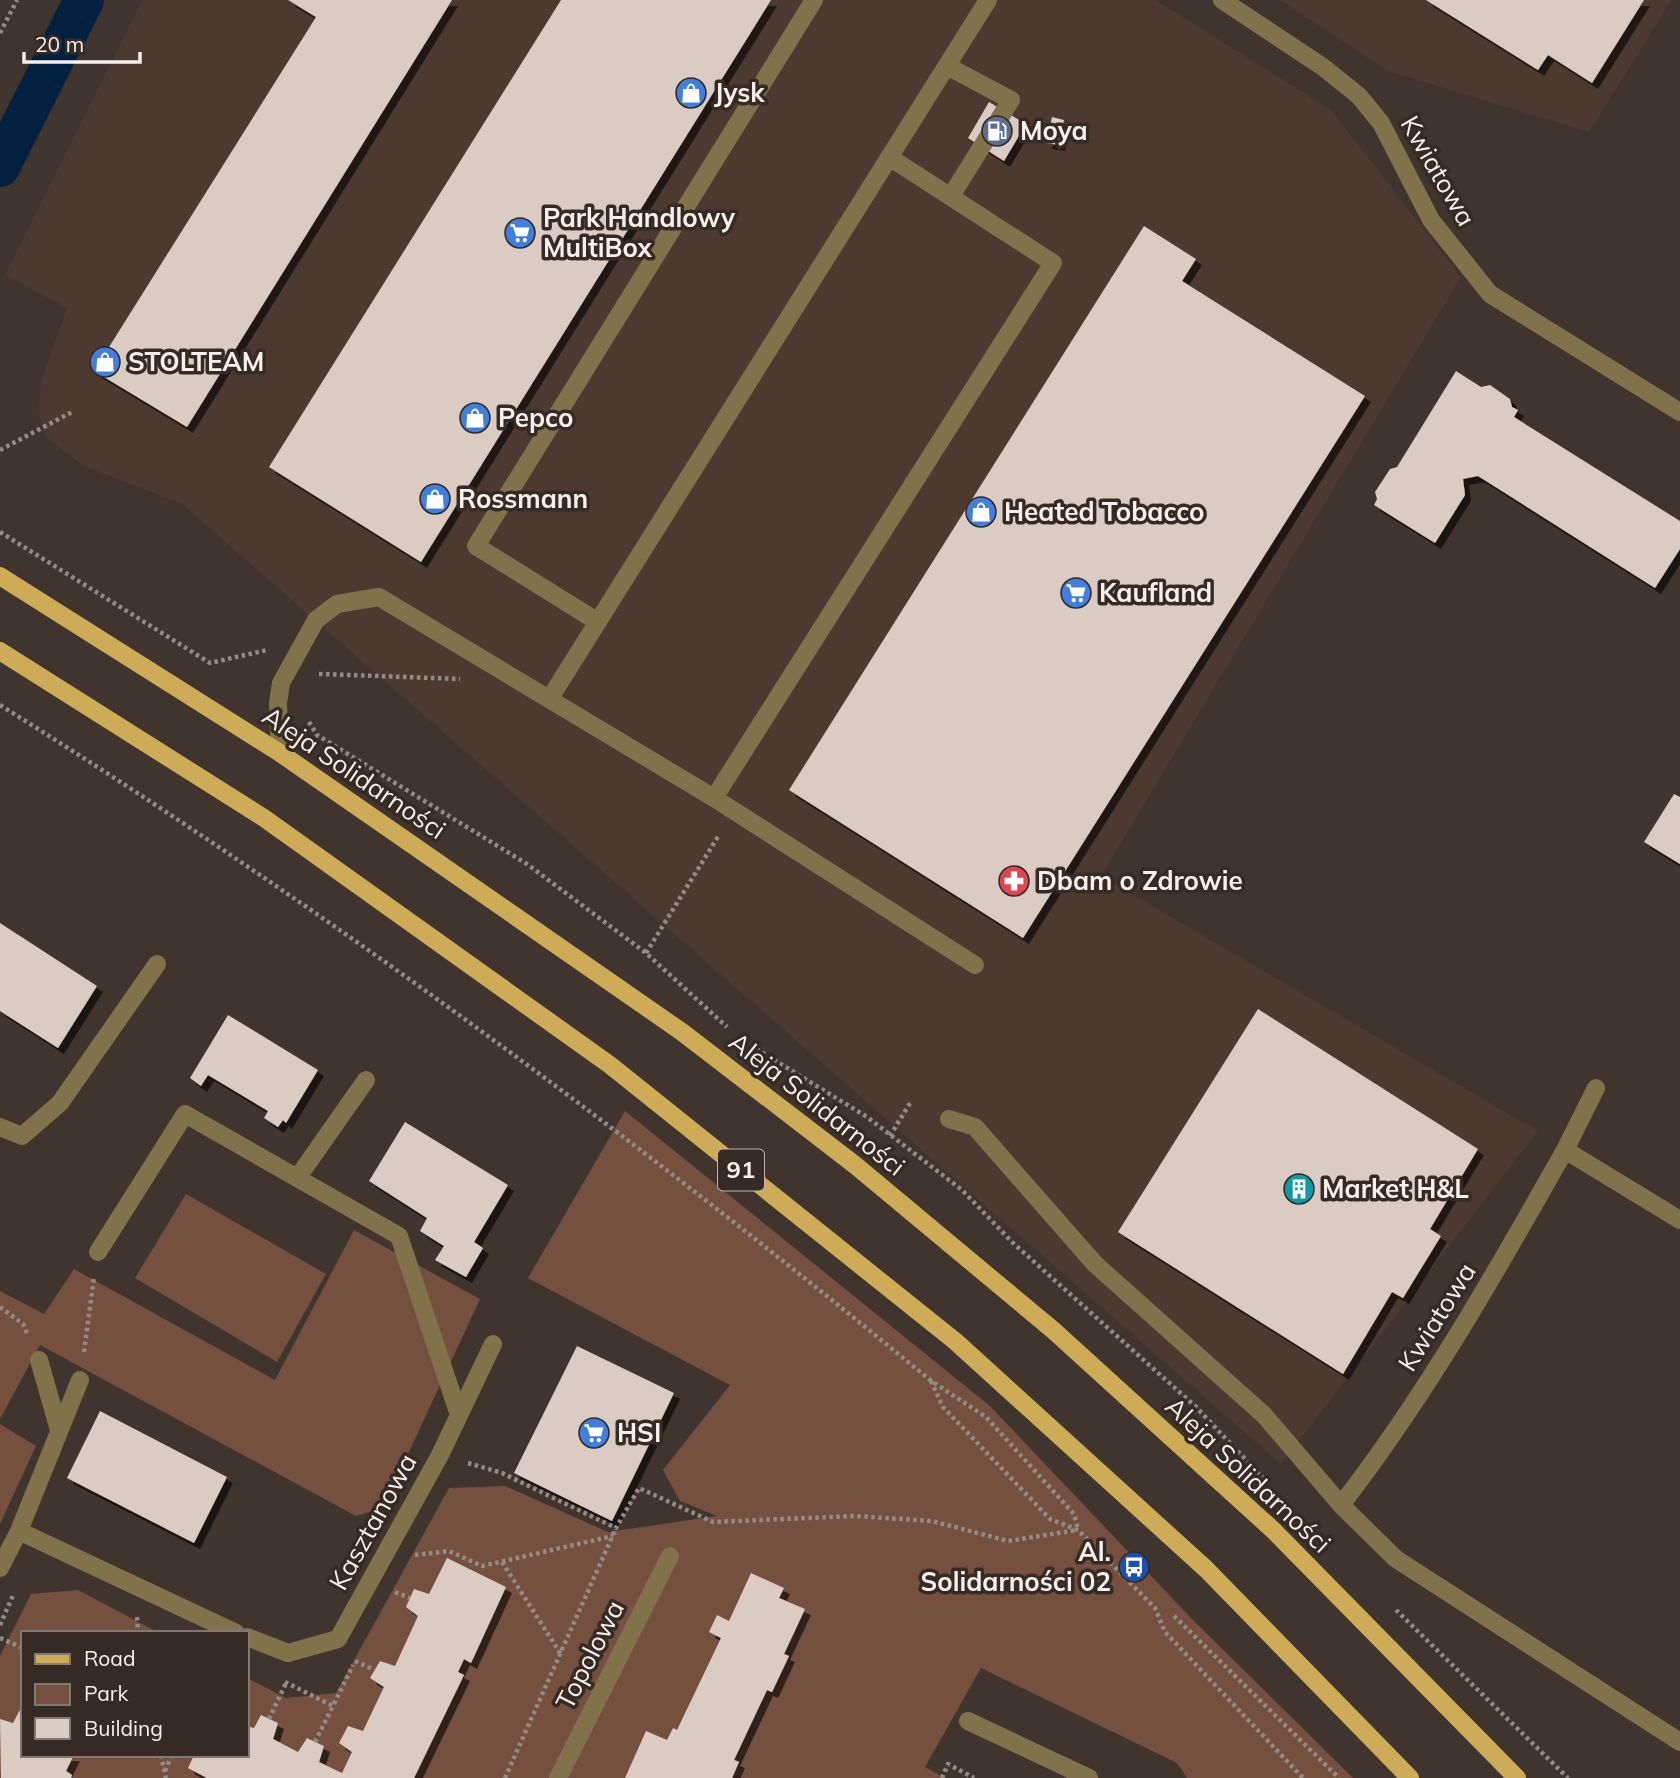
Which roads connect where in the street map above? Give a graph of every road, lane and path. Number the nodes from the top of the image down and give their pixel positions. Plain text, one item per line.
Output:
1 (18, 0) edge
2 (814, 0) edge
3 (988, 0) edge
4 (1222, 0) edge
5 (0, 33) edge
6 (947, 66) junction
7 (890, 157) junction
8 (951, 196) junction
9 (74, 411) dead end
10 (1680, 412) edge
11 (0, 450) edge
12 (0, 532) edge
13 (0, 576) edge
14 (598, 622) junction
15 (0, 651) edge
16 (291, 662) junction
17 (494, 665) junction
18 (550, 698) junction
19 (0, 705) edge
20 (307, 717) dead end
21 (279, 753) junction
22 (714, 797) junction
23 (661, 928) dead end
24 (646, 953) junction
25 (157, 964) dead end
26 (975, 965) dead end
27 (736, 1035) dead end
28 (745, 1041) dead end
29 (366, 1080) dead end
30 (1595, 1088) dead end
31 (831, 1097) dead end
32 (910, 1103) dead end
33 (950, 1119) dead end
34 (0, 1127) edge
35 (890, 1136) dead end
36 (1565, 1150) junction
37 (298, 1177) junction
38 (1680, 1220) edge
39 (97, 1252) joint
40 (0, 1307) edge
41 (493, 1344) dead end
42 (39, 1360) joint
43 (80, 1380) joint
44 (930, 1380) junction
45 (459, 1415) junction
46 (59, 1430) junction
47 (440, 1455) junction
48 (1341, 1505) junction
49 (616, 1528) junction
50 (1078, 1530) junction
51 (19, 1531) junction
52 (613, 1536) junction
53 (670, 1556) dead end
54 (403, 1557) dead end
55 (502, 1562) junction
56 (0, 1567) edge
57 (1174, 1616) dead end
58 (232, 1631) edge
59 (248, 1637) edge
60 (0, 1638) edge
61 (21, 1647) edge
62 (360, 1649) dead end
63 (562, 1656) junction
64 (355, 1661) junction
65 (375, 1670) dead end
66 (276, 1678) dead end
67 (286, 1682) junction
68 (333, 1706) junction
69 (269, 1719) dead end
70 (968, 1720) dead end
71 (315, 1742) dead end
72 (1680, 1742) edge
73 (162, 1757) edge
74 (171, 1757) edge
75 (164, 1771) junction
76 (166, 1778) edge
77 (505, 1778) edge
78 (558, 1778) edge
79 (943, 1778) edge
80 (974, 1778) edge
81 (1089, 1778) edge
82 (1303, 1778) edge
83 (1339, 1778) edge
84 (1410, 1778) edge
85 (1517, 1778) edge

1 - 5 path
2 - 14 street
3 - 6 street
4 - 10 street, Kwiatowa
6 - 7 street
6 - 8 street
7 - 8 street
7 - 14 street
8 - 22 street
9 - 11 path
12 - 16 path
13 - 21 main road, Aleja Solidarności
14 - 18 street
15 - 84 main road, 91
16 - 17 path
16 - 17 street
16 - 21 street
17 - 18 street
18 - 22 street
19 - 44 path
20 - 24 path
21 - 85 main road, Aleja Solidarności
22 - 26 street
23 - 24 path
24 - 27 path
25 - 34 street
28 - 31 path
29 - 37 street
30 - 36 street, Kwiatowa
32 - 35 path
33 - 48 street
36 - 38 street
36 - 48 street, Kwiatowa
37 - 39 street
37 - 45 street
39 - 43 path
40 - 42 path
41 - 45 street, Kasztanowa
42 - 46 street
43 - 46 street
44 - 50 path
44 - 50 path
45 - 47 street, Kasztanowa
46 - 51 street
47 - 49 path
47 - 59 street, Kasztanowa
48 - 72 street
49 - 50 path
49 - 52 path
50 - 82 path
51 - 56 street
51 - 58 street
52 - 55 path
52 - 63 path
53 - 78 street, Topolowa
54 - 55 path
55 - 63 path
57 - 83 path
60 - 61 path
62 - 64 path
63 - 77 path
64 - 65 path
64 - 68 path
66 - 67 path
67 - 68 path
67 - 69 path
68 - 71 path
70 - 81 street
73 - 75 path
74 - 75 path
75 - 76 path
79 - 80 path

